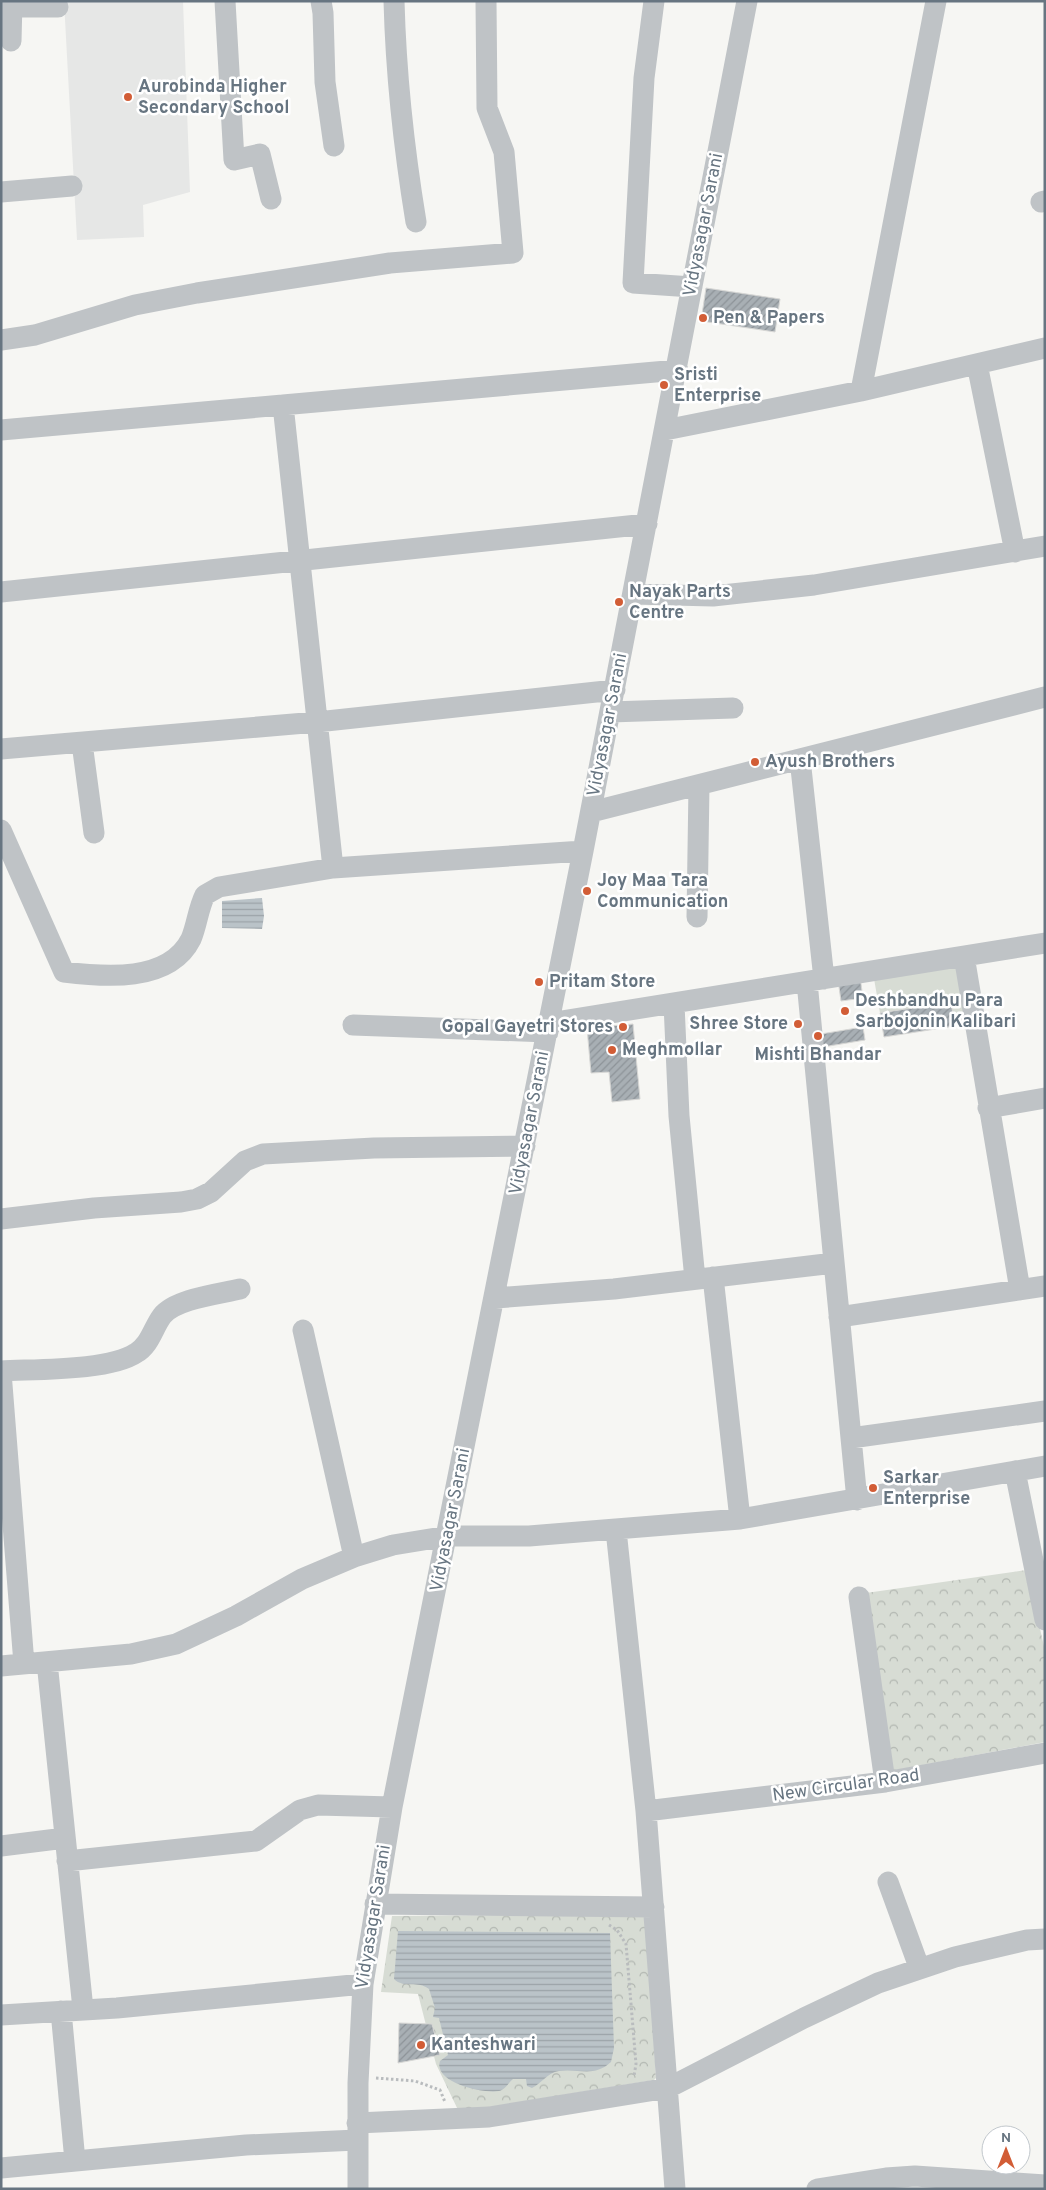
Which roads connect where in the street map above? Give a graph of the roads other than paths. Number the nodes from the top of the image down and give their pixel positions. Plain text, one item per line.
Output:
1 (225, 1) edge
2 (321, 1) edge
3 (394, 1) edge
4 (486, 1) edge
5 (654, 1) edge
6 (748, 1) edge
7 (936, 1) edge
8 (12, 4) edge
9 (58, 7) dead end
10 (11, 41) dead end
11 (334, 146) dead end
12 (72, 186) dead end
13 (1, 192) edge
14 (271, 199) dead end
15 (416, 222) dead end
16 (692, 287) junction
17 (1, 340) edge
18 (1045, 348) edge
19 (977, 364) junction
20 (678, 370) junction
21 (861, 391) junction
22 (283, 405) junction
23 (1, 430) edge
24 (665, 430) junction
25 (646, 524) junction
26 (1045, 546) edge
27 (1015, 552) junction
28 (300, 561) junction
29 (1, 592) edge
30 (633, 594) junction
31 (615, 690) junction
32 (1045, 697) edge
33 (733, 708) dead end
34 (610, 712) junction
35 (317, 722) junction
36 (82, 743) junction
37 (1, 749) edge
38 (800, 759) junction
39 (699, 785) junction
40 (591, 812) junction
41 (1, 830) edge
42 (94, 833) dead end
43 (583, 851) junction
44 (333, 868) junction
45 (697, 917) dead end
46 (1045, 943) edge
47 (964, 956) junction
48 (816, 980) junction
49 (674, 1004) junction
50 (352, 1025) dead end
51 (549, 1028) junction
52 (1045, 1098) edge
53 (988, 1108) junction
54 (525, 1146) junction
55 (1, 1219) edge
56 (834, 1263) junction
57 (704, 1278) junction
58 (1045, 1286) edge
59 (240, 1289) dead end
60 (1020, 1290) junction
61 (495, 1298) junction
62 (839, 1317) junction
63 (303, 1330) dead end
64 (1, 1372) edge
65 (1045, 1411) edge
66 (851, 1438) junction
67 (1045, 1466) edge
68 (1015, 1471) junction
69 (857, 1500) junction
70 (740, 1519) junction
71 (7, 1528) edge
72 (616, 1530) junction
73 (448, 1536) junction
74 (354, 1556) junction
75 (859, 1597) dead end
76 (1045, 1620) edge
77 (47, 1662) junction
78 (24, 1664) junction
79 (1, 1666) edge
80 (1045, 1753) edge
81 (885, 1782) junction
82 (392, 1807) junction
83 (646, 1811) junction
84 (65, 1838) junction
85 (1, 1846) edge
86 (67, 1861) junction
87 (888, 1882) dead end
88 (375, 1904) junction
89 (654, 1908) junction
90 (1045, 1939) edge
91 (919, 1967) junction
92 (364, 1978) junction
93 (83, 2009) junction
94 (61, 2011) junction
95 (1, 2015) edge
96 (668, 2088) junction
97 (357, 2132) junction
98 (75, 2161) junction
99 (1, 2168) edge
100 (1045, 2185) edge
101 (358, 2189) edge
102 (674, 2189) edge
103 (817, 2189) edge

1 - 14 street
2 - 11 street
3 - 15 street
4 - 17 street
5 - 16 street
6 - 16 street, Vidyasagar Sarani
7 - 21 street
8 - 9 street
8 - 10 street
12 - 13 street
16 - 20 street, Vidyasagar Sarani
18 - 19 street
19 - 21 street
19 - 27 street
20 - 22 street
20 - 24 street, Vidyasagar Sarani
21 - 24 street
22 - 23 street
22 - 28 street
24 - 25 street, Vidyasagar Sarani
25 - 28 street
25 - 30 street, Vidyasagar Sarani
26 - 27 street
27 - 30 street
28 - 29 street
28 - 35 street
30 - 31 street, Vidyasagar Sarani
31 - 34 street, Vidyasagar Sarani
31 - 35 street
32 - 38 street
33 - 34 street
34 - 40 street, Vidyasagar Sarani
35 - 36 street
35 - 44 street
36 - 37 street
36 - 42 street
38 - 39 street
38 - 48 street
39 - 40 street
39 - 45 street
40 - 43 street, Vidyasagar Sarani
41 - 44 street
43 - 44 street
43 - 51 street, Vidyasagar Sarani
46 - 47 street
47 - 48 street
47 - 53 street
48 - 49 street
48 - 56 street
49 - 51 street
49 - 57 street
50 - 51 street
51 - 54 street, Vidyasagar Sarani
52 - 53 street
53 - 60 street
54 - 55 street
54 - 61 street, Vidyasagar Sarani
56 - 57 street
56 - 62 street
57 - 61 street
57 - 70 street
58 - 60 street
59 - 64 street
60 - 62 street
61 - 73 street, Vidyasagar Sarani
62 - 66 street
63 - 74 street
64 - 71 street
65 - 66 street
66 - 69 street
67 - 68 street
68 - 69 street
68 - 76 street
69 - 70 street
70 - 72 street
71 - 78 street
72 - 73 street
72 - 83 street
73 - 74 street
73 - 82 street, Vidyasagar Sarani
74 - 77 street
75 - 81 street
77 - 78 street
77 - 84 street
78 - 79 street
80 - 81 street, New Circular Road
81 - 83 street, New Circular Road
82 - 86 street
82 - 88 street, Vidyasagar Sarani
83 - 89 street
84 - 85 street
84 - 86 street
86 - 93 street
87 - 91 street
88 - 89 street
88 - 92 street, Vidyasagar Sarani
89 - 96 street
90 - 91 street
91 - 96 street
92 - 93 street
92 - 97 street, Vidyasagar Sarani
93 - 94 street
94 - 95 street
94 - 98 street
96 - 97 street
96 - 102 street
97 - 98 street
97 - 101 street, Vidyasagar Sarani
98 - 99 street
100 - 103 street

